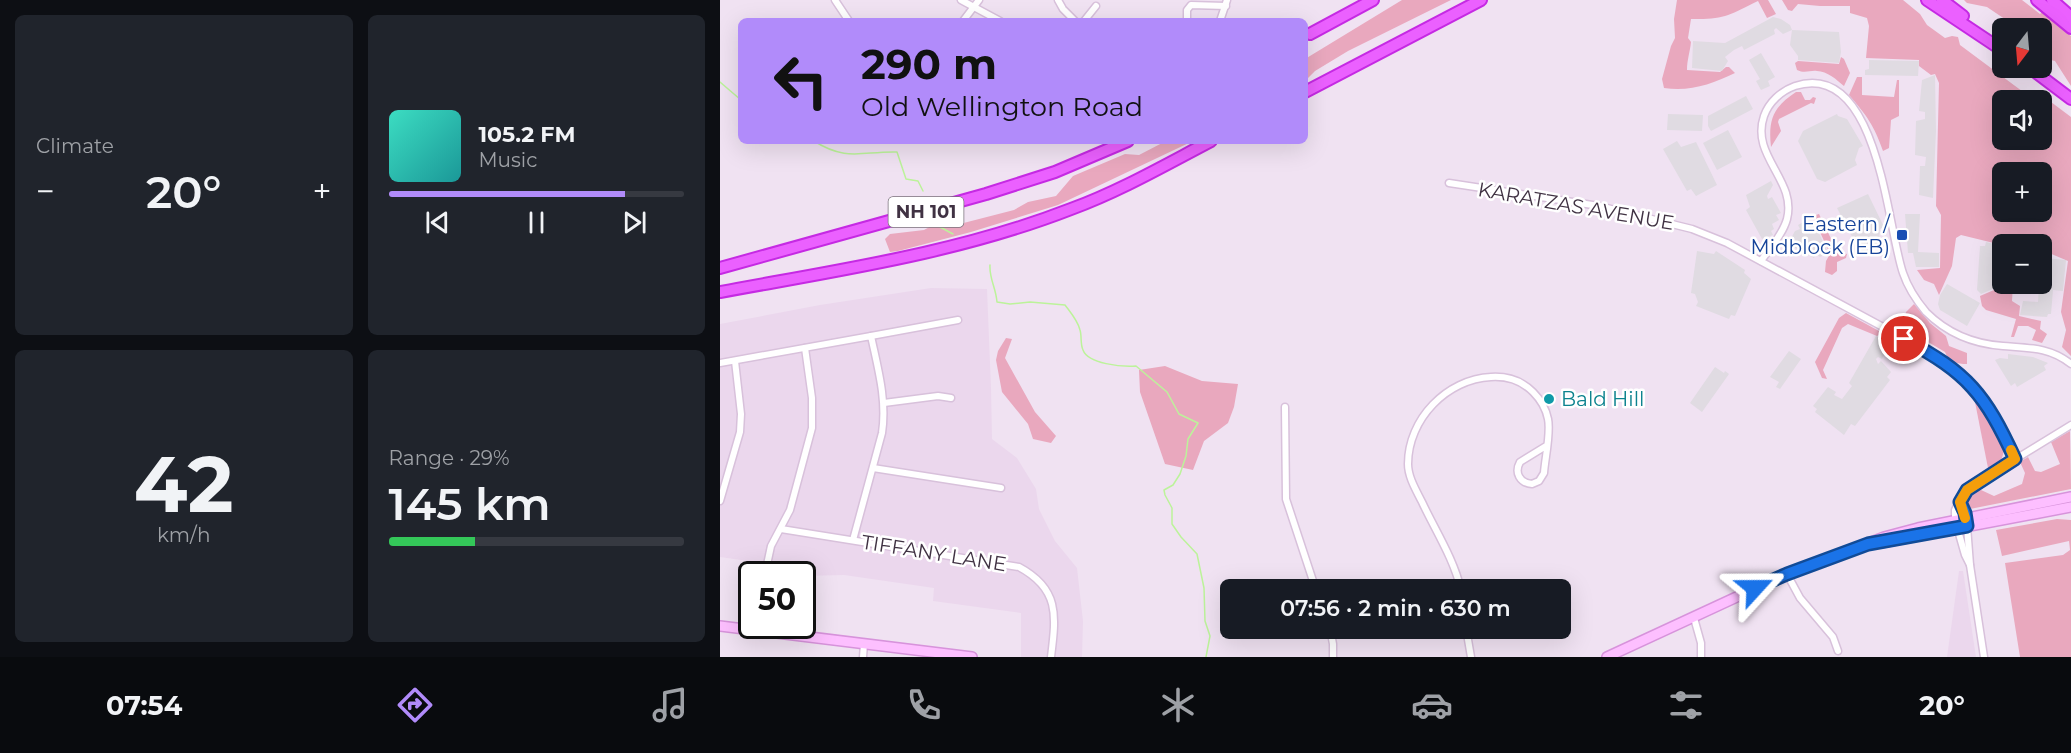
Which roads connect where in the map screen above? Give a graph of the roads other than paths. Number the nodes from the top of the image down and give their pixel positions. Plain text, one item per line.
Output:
1 (835, 0) edge
2 (961, 0) edge
3 (979, 0) edge
4 (1058, 0) edge
5 (1362, 0) edge
6 (1373, 0) edge
7 (1481, 0) edge
8 (1927, 0) edge
9 (1942, 0) edge
10 (2037, 0) edge
11 (1226, 3) edge
12 (2051, 3) edge
13 (1096, 6) dead end
14 (974, 7) junction
15 (2071, 17) edge
16 (847, 18) edge
17 (965, 18) edge
18 (994, 18) edge
19 (1072, 18) edge
20 (1086, 18) edge
21 (1187, 18) edge
22 (1221, 18) edge
23 (2071, 28) edge
24 (1308, 36) edge
25 (1992, 40) edge
26 (1992, 42) edge
27 (2044, 78) edge
28 (1308, 90) edge
29 (2067, 96) edge
30 (1121, 144) edge
31 (1205, 144) edge
32 (1449, 183) dead end
33 (1761, 261) junction
34 (720, 268) edge
35 (720, 292) edge
36 (958, 320) dead end
37 (871, 336) junction
38 (805, 348) junction
39 (735, 361) junction
40 (720, 363) edge
41 (2071, 364) edge
42 (951, 398) dead end
43 (884, 403) junction
44 (1285, 407) dead end
45 (2071, 425) edge
46 (1546, 446) junction
47 (2015, 459) junction
48 (873, 468) junction
49 (1001, 488) dead end
50 (2071, 496) edge
51 (720, 501) edge
52 (1960, 502) junction
53 (2071, 507) edge
54 (1961, 523) junction
55 (781, 529) junction
56 (853, 540) junction
57 (768, 561) edge
58 (1787, 574) junction
59 (1312, 579) edge
60 (1457, 579) edge
61 (1694, 618) junction
62 (720, 626) edge
63 (738, 627) edge
64 (816, 637) edge
65 (1332, 639) edge
66 (1468, 639) edge
67 (864, 644) junction
68 (1838, 651) dead end
69 (863, 657) edge
70 (972, 657) edge
71 (1051, 657) edge
72 (1333, 657) edge
73 (1471, 657) edge
74 (1607, 657) edge
75 (1701, 657) edge
76 (1984, 657) edge

1 - 16 street
2 - 14 street
3 - 14 street
4 - 19 street
5 - 24 highway
6 - 24 highway
7 - 28 highway
8 - 26 highway
9 - 25 highway
10 - 12 highway
11 - 21 street
11 - 22 street
12 - 15 highway
12 - 23 highway
13 - 20 street
14 - 17 street
14 - 18 street
27 - 29 highway
30 - 34 highway, NH 101
31 - 35 highway, NH 101
32 - 33 street, KARATZAS AVENUE
33 - 41 street
33 - 47 street, KARATZAS AVENUE
36 - 37 street
37 - 38 street
37 - 43 street
38 - 39 street
38 - 55 street
39 - 40 street
39 - 51 street
42 - 43 street
43 - 48 street
44 - 59 street
45 - 47 street
46 - 46 street
46 - 60 street
47 - 52 street
48 - 49 street
48 - 56 street
50 - 54 main road
52 - 54 street
52 - 54 street
53 - 54 main road
54 - 58 main road
54 - 76 street
55 - 56 street, TIFFANY LANE
55 - 57 street
56 - 71 street, TIFFANY LANE
58 - 61 main road
58 - 68 street
61 - 74 main road
61 - 75 street
62 - 63 main road
64 - 67 main road
65 - 72 street
66 - 73 street
67 - 69 street
67 - 70 main road

